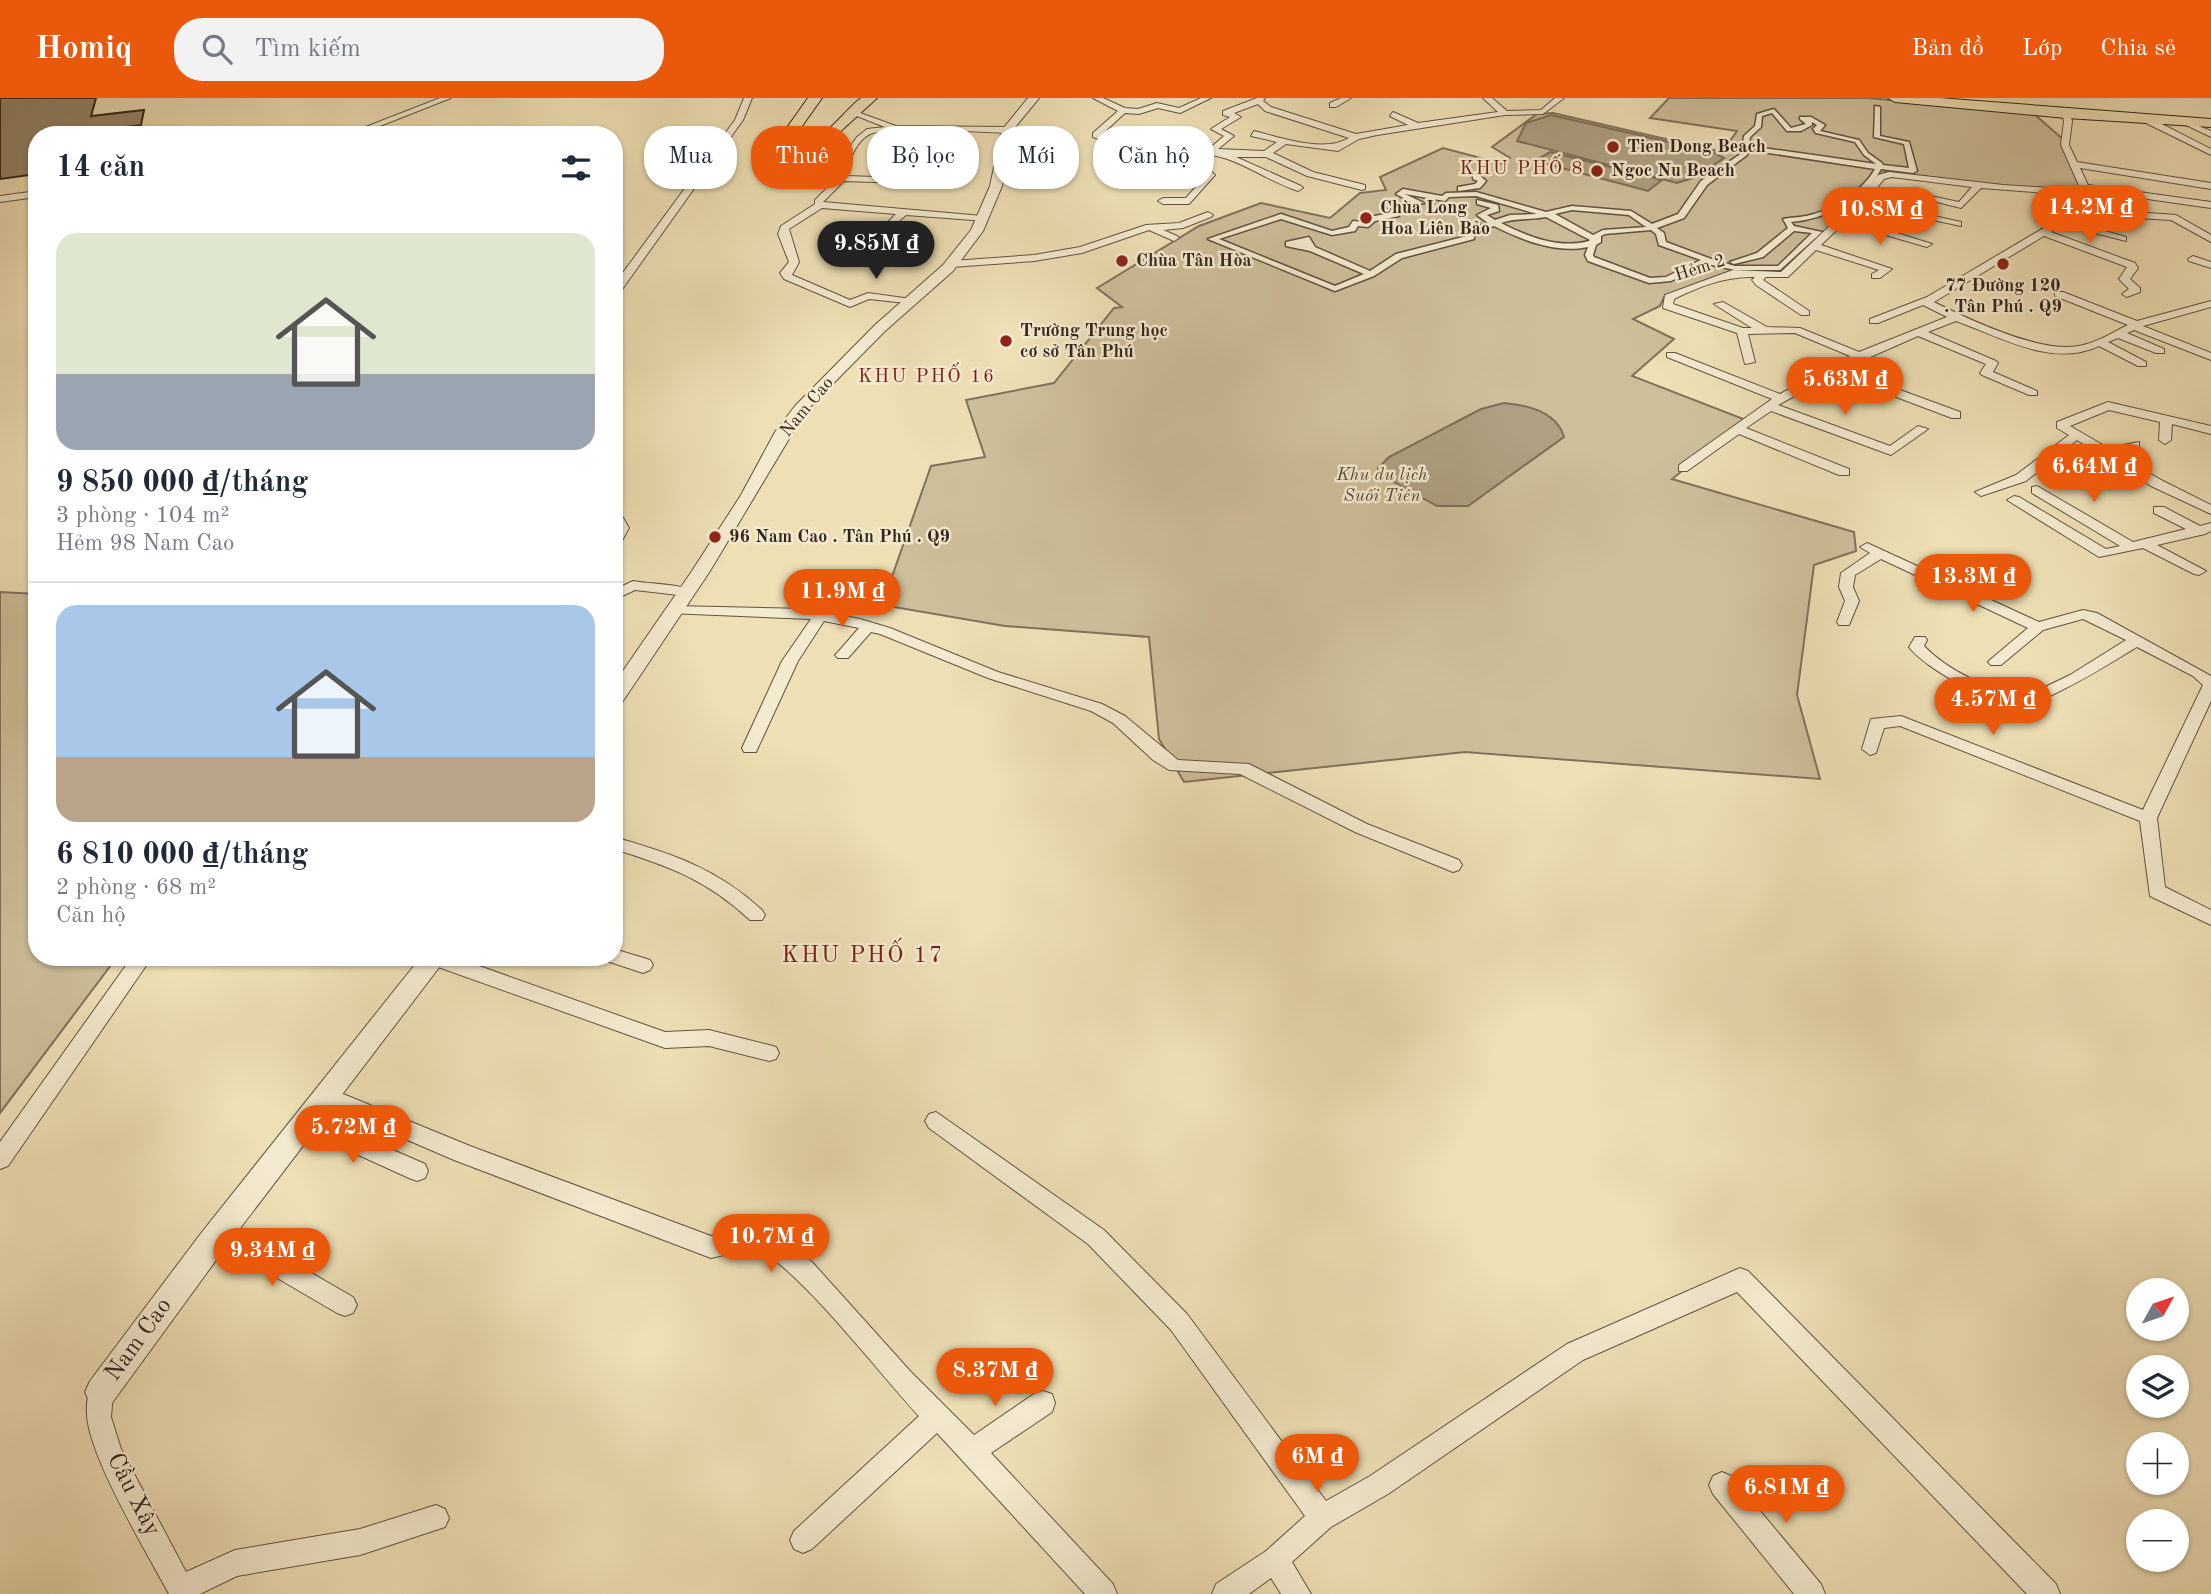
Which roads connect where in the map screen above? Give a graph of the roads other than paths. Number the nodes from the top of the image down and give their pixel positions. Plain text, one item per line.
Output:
1 (447, 98) edge
2 (748, 98) edge
3 (809, 98) edge
4 (815, 98) edge
5 (831, 98) edge
6 (843, 98) edge
7 (870, 98) edge
8 (878, 98) edge
9 (1034, 98) edge
10 (1097, 98) edge
11 (1207, 98) edge
12 (1347, 98) edge
13 (1487, 98) edge
14 (1560, 98) edge
15 (1931, 98) edge
16 (2012, 98) edge
17 (1902, 99) edge
18 (1260, 100) edge
19 (2091, 104) junction
20 (1333, 105) dead end
21 (1877, 107) dead end
22 (1444, 108) dead end
23 (789, 109) dead end
24 (1123, 110) junction
25 (852, 111) junction
26 (2211, 112) edge
27 (1504, 113) junction
28 (2065, 113) junction
29 (1393, 114) dead end
30 (828, 117) dead end
31 (2142, 117) junction
32 (2166, 117) junction
33 (1457, 120) junction
34 (2187, 122) junction
35 (2211, 122) edge
36 (373, 126) edge
37 (779, 126) edge
38 (794, 126) joint
39 (815, 126) edge
40 (822, 126) edge
41 (836, 126) edge
42 (890, 126) edge
43 (1010, 126) edge
44 (1106, 126) edge
45 (1417, 126) junction
46 (1328, 128) junction
47 (867, 134) edge
48 (1254, 134) dead end
49 (2211, 134) edge
50 (1314, 135) dead end
51 (1356, 136) junction
52 (1282, 141) junction
53 (1214, 148) edge
54 (1338, 148) junction
55 (1746, 148) junction
56 (853, 150) edge
57 (1214, 151) edge
58 (1354, 152) dead end
59 (2211, 152) edge
60 (1268, 154) junction
61 (1226, 155) junction
62 (1328, 160) dead end
63 (2072, 164) junction
64 (1880, 167) junction
65 (1476, 177) dead end
66 (1979, 185) junction
67 (2211, 186) edge
68 (1362, 187) dead end
69 (1298, 188) dead end
70 (831, 189) edge
71 (995, 189) edge
72 (1199, 189) edge
73 (2086, 190) junction
74 (28, 195) edge
75 (1456, 195) junction
76 (1926, 198) dead end
77 (0, 199) edge
78 (2098, 200) junction
79 (1163, 201) dead end
80 (1860, 202) junction
81 (820, 205) junction
82 (2211, 205) edge
83 (903, 213) junction
84 (1545, 214) junction
85 (1208, 215) dead end
86 (983, 219) junction
87 (1842, 219) junction
88 (2065, 222) junction
89 (1497, 223) junction
90 (1958, 224) dead end
91 (1652, 226) junction
92 (1149, 228) junction
93 (1793, 228) junction
94 (882, 233) dead end
95 (2044, 233) junction
96 (1081, 236) dead end
97 (1174, 238) dead end
98 (2123, 239) dead end
99 (2211, 239) edge
100 (1594, 244) junction
101 (1927, 244) dead end
102 (1813, 246) junction
103 (1312, 249) dead end
104 (1082, 250) junction
105 (2193, 259) dead end
106 (1706, 261) junction
107 (952, 264) junction
108 (2211, 265) edge
109 (1371, 274) junction
110 (1762, 276) junction
111 (1876, 276) dead end
112 (623, 281) edge
113 (2059, 294) dead end
114 (2127, 294) dead end
115 (1926, 300) junction
116 (911, 302) junction
117 (1719, 304) dead end
118 (2211, 304) edge
119 (1805, 313) dead end
120 (1956, 317) junction
121 (1874, 321) dead end
122 (2134, 325) junction
123 (1742, 331) junction
124 (1768, 331) junction
125 (1918, 332) junction
126 (2116, 333) junction
127 (2100, 342) junction
128 (2160, 351) dead end
129 (1671, 355) dead end
130 (1860, 356) junction
131 (2211, 356) edge
132 (1749, 362) dead end
133 (2142, 364) dead end
134 (1835, 370) junction
135 (2034, 393) dead end
136 (1782, 398) junction
137 (1769, 407) junction
138 (1956, 415) dead end
139 (2166, 419) junction
140 (1737, 429) junction
141 (1922, 429) dead end
142 (2211, 430) edge
143 (2076, 435) junction
144 (2165, 440) dead end
145 (2135, 445) dead end
146 (2108, 452) junction
147 (1683, 468) dead end
148 (1844, 472) dead end
149 (2037, 490) dead end
150 (1981, 492) dead end
151 (2014, 500) dead end
152 (2211, 509) edge
153 (2159, 510) dead end
154 (2205, 532) edge
155 (2139, 546) junction
156 (2199, 571) dead end
157 (623, 584) edge
158 (633, 586) junction
159 (623, 591) edge
160 (687, 592) junction
161 (674, 610) junction
162 (819, 617) junction
163 (1844, 622) dead end
164 (868, 626) junction
165 (2038, 627) junction
166 (1920, 640) dead end
167 (2136, 641) junction
168 (843, 655) dead end
169 (1996, 662) dead end
170 (2211, 684) edge
171 (623, 686) edge
172 (750, 748) dead end
173 (1870, 749) dead end
174 (2148, 818) junction
175 (623, 846) edge
176 (1453, 864) dead end
177 (756, 915) dead end
178 (2211, 918) edge
179 (623, 959) edge
180 (643, 965) dead end
181 (137, 966) edge
182 (428, 966) edge
183 (457, 966) edge
184 (769, 1053) dead end
185 (326, 1096) junction
186 (306, 1121) junction
187 (936, 1121) dead end
188 (0, 1159) edge
189 (417, 1171) dead end
190 (212, 1242) junction
191 (345, 1305) dead end
192 (101, 1392) joint
193 (1043, 1403) dead end
194 (937, 1416) junction
195 (972, 1451) junction
196 (1722, 1485) dead end
197 (436, 1518) dead end
198 (1322, 1518) junction
199 (803, 1540) dead end
200 (1275, 1560) junction
201 (182, 1592) edge
202 (1103, 1594) edge
203 (1226, 1594) edge
204 (1297, 1594) edge
205 (1811, 1594) edge
206 (2046, 1594) edge

1 - 36 street
2 - 112 street
3 - 38 highway
4 - 38 highway
5 - 39 highway
6 - 25 highway
7 - 25 highway
8 - 25 highway
9 - 43 street, Nam Cao
10 - 24 street
11 - 24 street
12 - 20 street
13 - 27 street
14 - 27 street
15 - 17 highway
16 - 19 highway
17 - 28 highway
18 - 46 street
18 - 53 street
19 - 26 highway
19 - 32 highway
21 - 64 street
22 - 33 street
23 - 37 highway
24 - 44 street
25 - 41 highway
25 - 42 street
27 - 33 street
28 - 31 highway
28 - 63 street
29 - 45 street
30 - 40 highway
31 - 32 highway
31 - 34 highway
31 - 59 street
32 - 35 highway
33 - 45 street
34 - 35 highway
34 - 49 street
45 - 51 street
46 - 50 street
46 - 51 street
47 - 56 street
48 - 52 street
51 - 54 street
52 - 54 street
52 - 60 street
54 - 58 street
54 - 62 street
55 - 64 street
55 - 64 street
55 - 91 street
57 - 61 street
60 - 61 street
60 - 68 street
61 - 69 street
63 - 67 street
63 - 73 street
64 - 93 street
65 - 75 street
66 - 73 street, Hẻm 2
66 - 76 street
66 - 80 street, Hẻm 2
70 - 81 street
71 - 86 street, Nam Cao
72 - 79 street
73 - 78 street
73 - 82 street, Hẻm 2
74 - 77 street
75 - 84 street
75 - 89 street
75 - 109 street
78 - 88 street
78 - 99 street
80 - 87 street, Hẻm 2
80 - 90 street
81 - 83 street
81 - 116 street
83 - 86 street
83 - 94 street
84 - 89 street
84 - 91 street
84 - 100 street
85 - 92 street
86 - 107 street, Nam Cao
87 - 101 street
87 - 102 street, Hẻm 2
88 - 95 street
88 - 98 street
89 - 100 street
89 - 109 street
91 - 100 street
91 - 106 street
92 - 97 street
92 - 104 street
93 - 106 street
93 - 106 street
95 - 114 street
95 - 115 street
96 - 104 street
100 - 106 street
102 - 110 street, Hẻm 2
102 - 111 street
103 - 109 street
104 - 107 street
105 - 108 street
107 - 116 street, Nam Cao
110 - 119 street
110 - 123 street, Hẻm 2
113 - 122 street
115 - 120 street
115 - 121 street
116 - 160 street, Nam Cao
117 - 124 street
118 - 122 street
120 - 125 street
120 - 127 street
122 - 126 street
122 - 131 street
123 - 124 street
123 - 132 street
124 - 130 street
125 - 130 street
125 - 135 street
126 - 127 street
126 - 128 street
127 - 133 street
129 - 136 street
130 - 134 street
134 - 136 street
134 - 138 street
136 - 137 street
137 - 140 street
137 - 141 street
139 - 142 street
139 - 143 street
139 - 144 street
140 - 147 street
140 - 148 street
143 - 146 street
143 - 150 street
145 - 146 street
146 - 152 street
149 - 155 street
151 - 155 street
153 - 154 street
154 - 155 street
155 - 156 street
157 - 158 street
158 - 159 street
158 - 160 street
160 - 161 street, Nam Cao
161 - 162 street
161 - 171 street, Nam Cao
162 - 164 street
162 - 172 street
163 - 165 street
164 - 168 street
164 - 176 street
165 - 167 street
165 - 169 street
166 - 167 street
167 - 170 street
170 - 174 street
173 - 174 street
174 - 178 street
175 - 177 street
179 - 180 street
181 - 188 street
182 - 185 street, Nam Cao
183 - 184 street
185 - 186 street, Nam Cao
185 - 194 street
186 - 189 street
186 - 190 street, Nam Cao
187 - 198 street
190 - 191 street
190 - 192 street, Nam Cao
192 - 201 street, Cầu Xây
193 - 195 street
194 - 195 street
194 - 199 street
195 - 202 street
196 - 205 street
197 - 201 street
198 - 200 street
198 - 206 street
200 - 203 street
200 - 204 street

